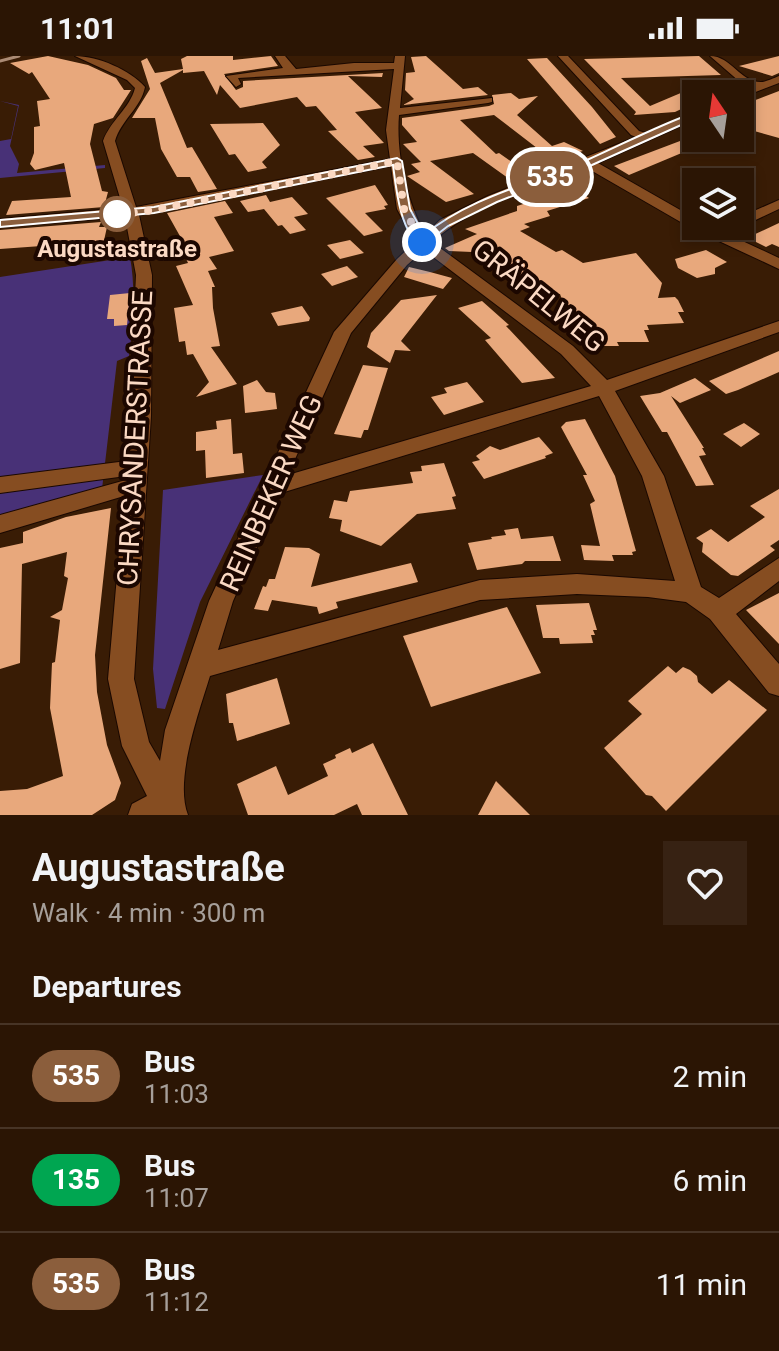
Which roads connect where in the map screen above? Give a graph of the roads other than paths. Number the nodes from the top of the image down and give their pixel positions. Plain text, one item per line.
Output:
1 (80, 56) edge
2 (280, 56) edge
3 (563, 56) edge
4 (715, 56) edge
5 (400, 61) edge
6 (289, 70) junction
7 (231, 78) dead end
8 (779, 79) edge
9 (759, 85) junction
10 (754, 88) edge
11 (488, 100) dead end
12 (393, 112) junction
13 (682, 121) edge
14 (647, 137) junction
15 (397, 161) junction
16 (588, 163) junction
17 (779, 204) edge
18 (131, 213) junction
19 (407, 216) junction
20 (754, 216) edge
21 (682, 217) edge
22 (0, 223) edge
23 (445, 223) junction
24 (728, 240) edge
25 (422, 242) junction
26 (779, 264) edge
27 (779, 326) edge
28 (604, 388) junction
29 (136, 476) junction
30 (0, 485) edge
31 (276, 487) junction
32 (0, 524) edge
33 (779, 568) edge
34 (691, 593) junction
35 (719, 612) junction
36 (198, 667) junction
37 (779, 684) edge
38 (161, 810) edge

1 - 18 street, CHRYSANDERSTRASSE
2 - 6 street
3 - 14 street
4 - 9 street
5 - 6 street
5 - 12 street
6 - 7 street
8 - 9 street
9 - 10 street
11 - 12 street
12 - 15 street
13 - 14 street, REINBEKER WEG
14 - 16 street, REINBEKER WEG
15 - 18 street
15 - 19 street
16 - 21 street
16 - 23 street, REINBEKER WEG
17 - 20 street
18 - 22 street
18 - 29 street, CHRYSANDERSTRASSE
19 - 23 street
19 - 25 street
23 - 25 street, REINBEKER WEG
24 - 26 street
25 - 28 street, GRÄPELWEG
25 - 31 street, REINBEKER WEG
27 - 28 street
28 - 31 street
28 - 34 street, GRÄPELWEG
29 - 30 street
29 - 32 street
29 - 38 street, CHRYSANDERSTRASSE
31 - 36 street, REINBEKER WEG
33 - 35 street
34 - 35 street
34 - 36 street
35 - 37 street
36 - 38 street, REINBEKER WEG

